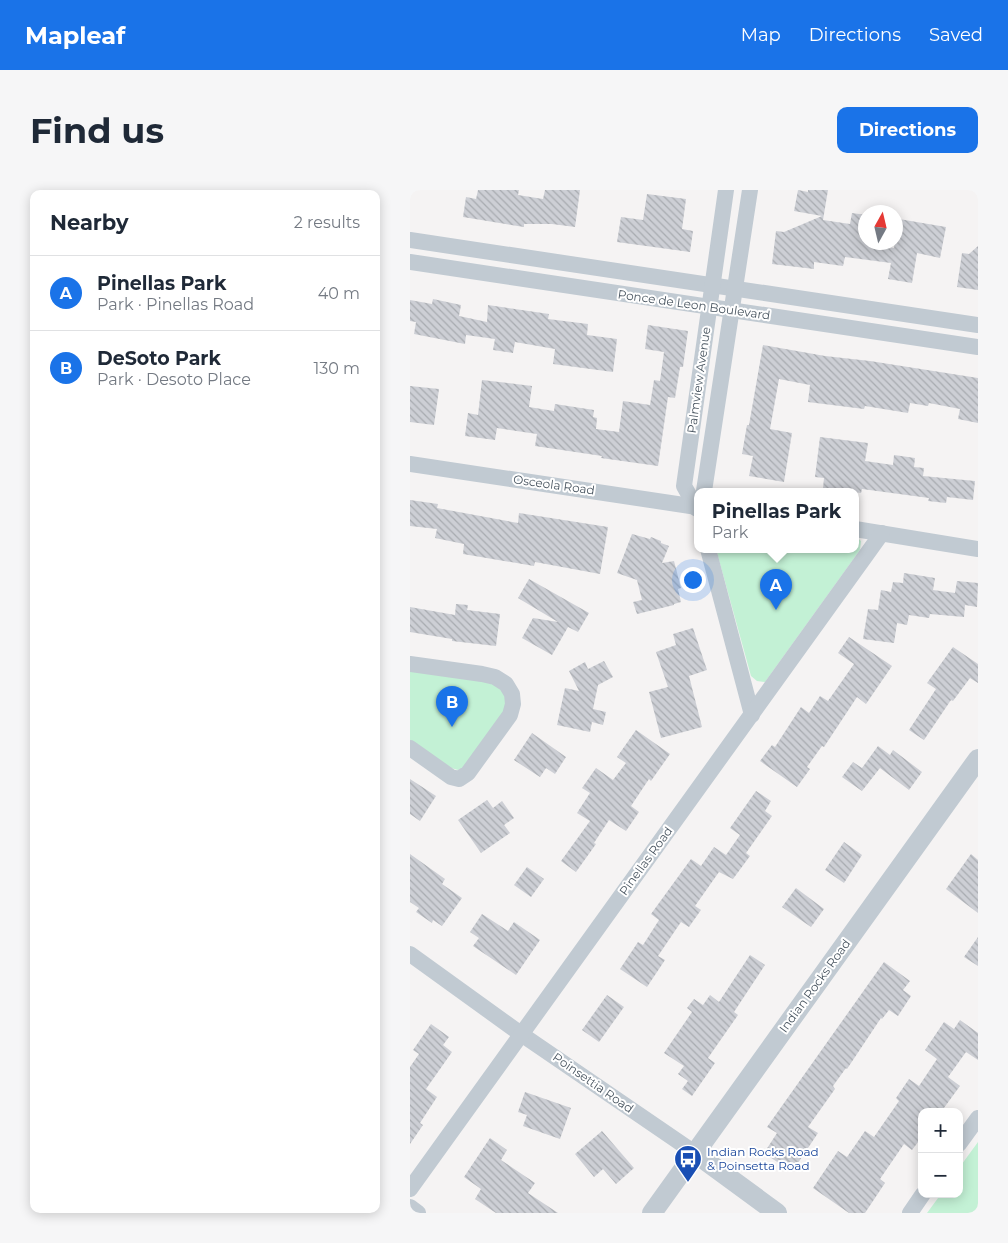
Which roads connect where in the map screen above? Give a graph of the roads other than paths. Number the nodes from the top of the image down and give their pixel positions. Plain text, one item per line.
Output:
1 (726, 190) edge
2 (750, 190) edge
3 (410, 240) edge
4 (410, 262) edge
5 (712, 286) junction
6 (735, 289) junction
7 (709, 307) junction
8 (732, 310) junction
9 (978, 325) edge
10 (978, 347) edge
11 (410, 464) edge
12 (704, 488) edge
13 (694, 502) edge
14 (694, 507) edge
15 (859, 530) edge
16 (882, 533) junction
17 (978, 549) edge
18 (709, 553) edge
19 (410, 664) edge
20 (752, 715) junction
21 (410, 748) edge
22 (978, 759) edge
23 (410, 954) edge
24 (521, 1034) junction
25 (978, 1118) edge
26 (963, 1139) edge
27 (695, 1153) junction
28 (410, 1189) edge
29 (920, 1198) edge
30 (410, 1207) edge
31 (418, 1213) edge
32 (652, 1213) edge
33 (777, 1213) edge
34 (910, 1213) edge

1 - 5 street, Palmview Avenue
2 - 6 street, Palmview Avenue
3 - 5 street, Ponce de Leon Boulevard
4 - 7 street, Ponce de Leon Boulevard
5 - 6 street, Ponce de Leon Boulevard
5 - 7 street, Palmview Avenue
6 - 8 street, Palmview Avenue
6 - 9 street, Ponce de Leon Boulevard
7 - 8 street, Ponce de Leon Boulevard
7 - 13 street, Palmview Avenue
8 - 10 street, Ponce de Leon Boulevard
8 - 12 street, Palmview Avenue
11 - 14 street, Osceola Road
15 - 16 street
16 - 17 street
16 - 20 street, Pinellas Road
18 - 20 street
19 - 21 street
20 - 24 street, Pinellas Road
22 - 27 street, Indian Rocks Road
23 - 24 street, Poinsettia Road
24 - 27 street, Poinsettia Road
24 - 28 street, Pinellas Road
25 - 26 street
27 - 32 street, Indian Rocks Road
27 - 33 street, Poinsettia Road
29 - 34 street
30 - 31 street

